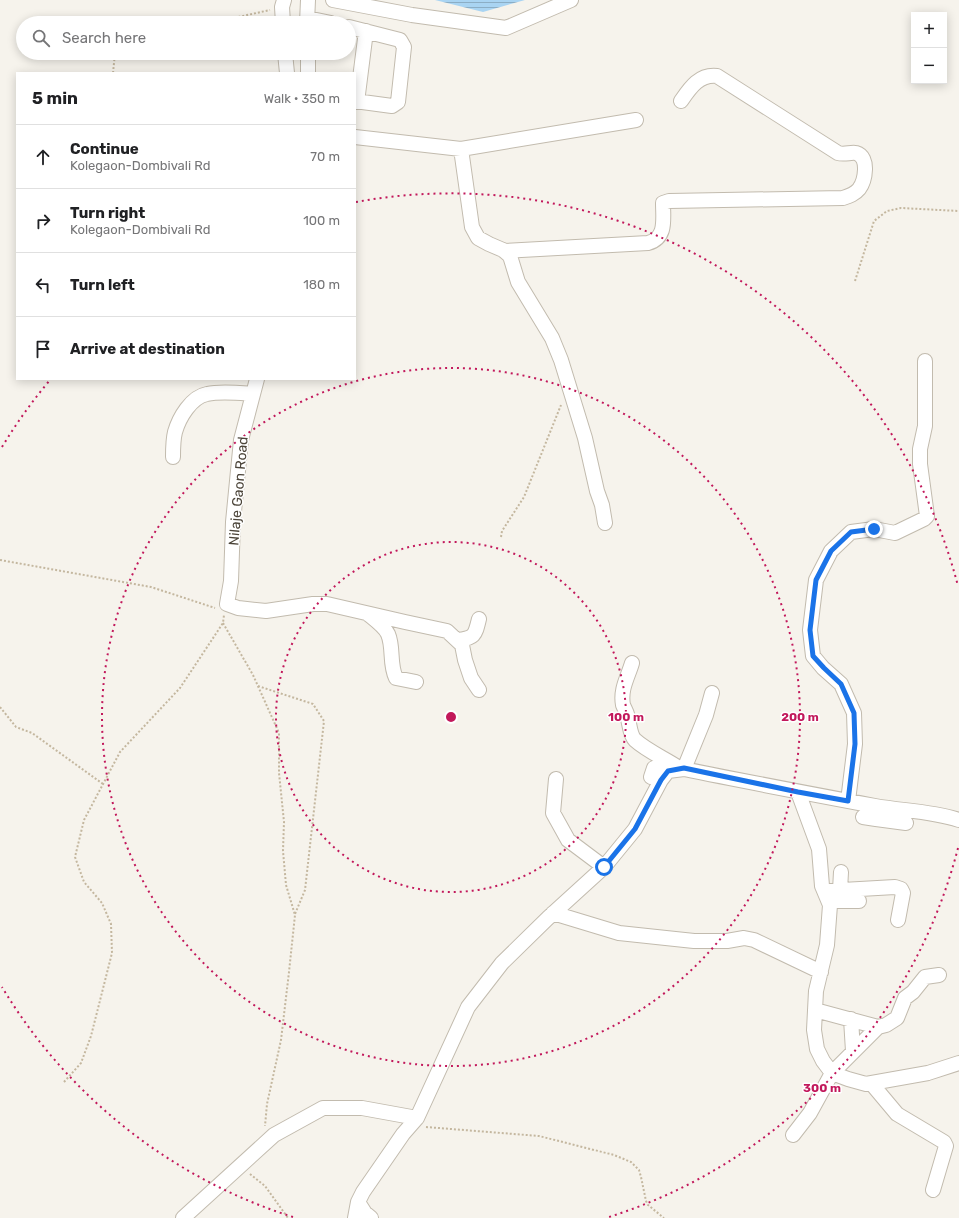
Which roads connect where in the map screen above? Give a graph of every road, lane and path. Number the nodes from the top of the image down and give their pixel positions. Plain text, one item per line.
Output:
1 (308, 0) edge
2 (333, 0) edge
3 (571, 0) edge
4 (283, 4) edge
5 (238, 16) edge
6 (283, 16) edge
7 (307, 16) edge
8 (356, 29) edge
9 (366, 31) junction
10 (114, 60) edge
11 (286, 60) edge
12 (308, 60) edge
13 (113, 72) edge
14 (287, 72) edge
15 (308, 72) edge
16 (356, 101) edge
17 (681, 101) dead end
18 (636, 120) dead end
19 (356, 137) edge
20 (462, 149) junction
21 (959, 211) edge
22 (504, 251) junction
23 (855, 281) dead end
24 (925, 362) dead end
25 (257, 380) edge
26 (568, 387) junction
27 (253, 394) junction
28 (173, 457) dead end
29 (606, 523) dead end
30 (501, 537) dead end
31 (0, 560) edge
32 (222, 606) junction
33 (368, 614) junction
34 (479, 619) dead end
35 (458, 640) junction
36 (632, 663) dead end
37 (416, 682) dead end
38 (258, 686) junction
39 (479, 690) dead end
40 (712, 693) dead end
41 (0, 707) edge
42 (677, 769) junction
43 (652, 777) dead end
44 (556, 779) dead end
45 (103, 784) junction
46 (798, 792) junction
47 (848, 801) junction
48 (872, 814) junction
49 (959, 820) edge
50 (906, 823) dead end
51 (604, 867) junction
52 (841, 872) dead end
53 (840, 890) junction
54 (827, 896) junction
55 (859, 901) dead end
56 (553, 913) junction
57 (295, 915) junction
58 (898, 920) dead end
59 (821, 972) junction
60 (939, 975) dead end
61 (815, 1010) junction
62 (851, 1019) junction
63 (878, 1027) junction
64 (853, 1051) junction
65 (959, 1063) edge
66 (832, 1073) junction
67 (64, 1082) dead end
68 (871, 1083) junction
69 (414, 1122) junction
70 (793, 1135) dead end
71 (264, 1144) junction
72 (232, 1172) junction
73 (933, 1190) dead end
74 (358, 1202) junction
75 (183, 1218) edge
76 (288, 1218) edge
77 (355, 1218) edge
78 (371, 1218) edge
79 (664, 1218) edge

1 - 7 street
2 - 3 street
4 - 5 path
4 - 6 street
8 - 9 street
9 - 16 street
9 - 16 street
10 - 13 path
11 - 14 street
12 - 15 street
17 - 22 street
18 - 20 street
19 - 20 street
20 - 22 street
21 - 23 path
22 - 26 street
24 - 47 street
25 - 27 street, Nilaje Gaon Road
26 - 29 street
26 - 30 path
27 - 28 street
27 - 32 street, Nilaje Gaon Road
31 - 32 path
32 - 33 street
33 - 35 street
33 - 37 street
34 - 35 street
35 - 39 street
36 - 42 street
38 - 45 path
38 - 57 path
38 - 57 path
40 - 42 street
41 - 45 path
42 - 43 street
42 - 46 street
42 - 51 street
44 - 51 street
45 - 67 path
46 - 47 street
46 - 54 street
47 - 48 street
48 - 49 street
48 - 50 street
51 - 56 street
52 - 53 street
53 - 54 street
53 - 58 street
54 - 55 street
54 - 59 street
56 - 59 street
56 - 69 street
57 - 71 path
59 - 61 street
60 - 63 street
61 - 62 street
61 - 66 street
62 - 63 street
62 - 64 street
63 - 64 street
64 - 66 street
65 - 68 street
66 - 68 street
66 - 70 street
68 - 73 street
69 - 71 street
69 - 74 street
69 - 79 path
71 - 72 street
72 - 75 street
72 - 76 path
74 - 77 street
74 - 78 street

